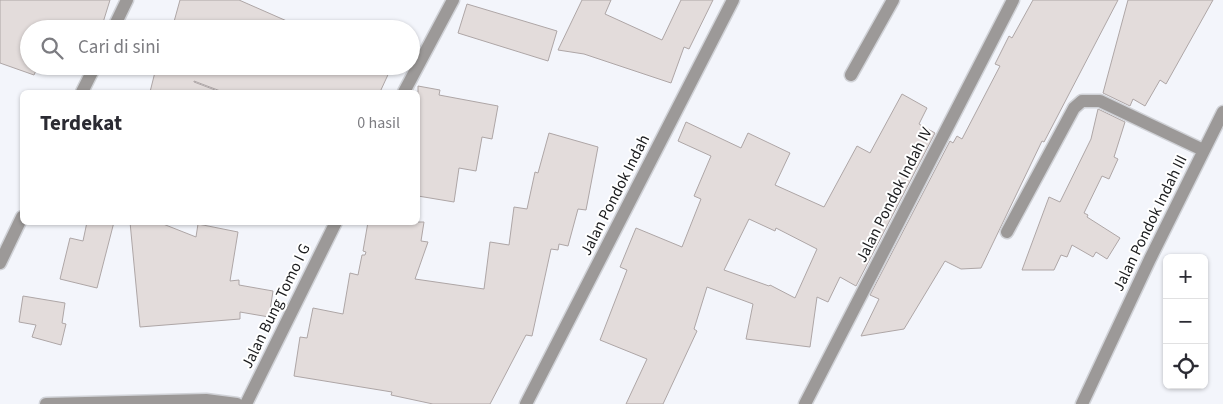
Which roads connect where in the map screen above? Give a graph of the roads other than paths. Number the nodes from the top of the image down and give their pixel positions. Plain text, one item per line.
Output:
1 (127, 0) edge
2 (453, 0) edge
3 (733, 0) edge
4 (893, 0) edge
5 (1013, 0) edge
6 (117, 20) edge
7 (420, 62) edge
8 (90, 75) edge
9 (413, 75) edge
10 (851, 75) dead end
11 (83, 90) edge
12 (405, 90) edge
13 (1223, 112) edge
14 (1203, 150) junction
15 (20, 221) edge
16 (335, 225) edge
17 (1006, 232) dead end
18 (0, 264) edge
19 (206, 402) edge
20 (46, 404) edge
21 (237, 404) edge
22 (246, 404) edge
23 (526, 404) edge
24 (804, 404) edge
25 (1082, 404) edge

1 - 6 street
2 - 7 street
3 - 23 street, Jalan Pondok Indah
4 - 10 street
5 - 24 street, Jalan Pondok Indah IV
8 - 11 street
9 - 12 street
13 - 14 street
14 - 17 street, Jalan Pondok Indah III
14 - 25 street, Jalan Pondok Indah III
15 - 18 street
16 - 22 street, Jalan Bung Tomo I G
19 - 20 street
19 - 21 street

